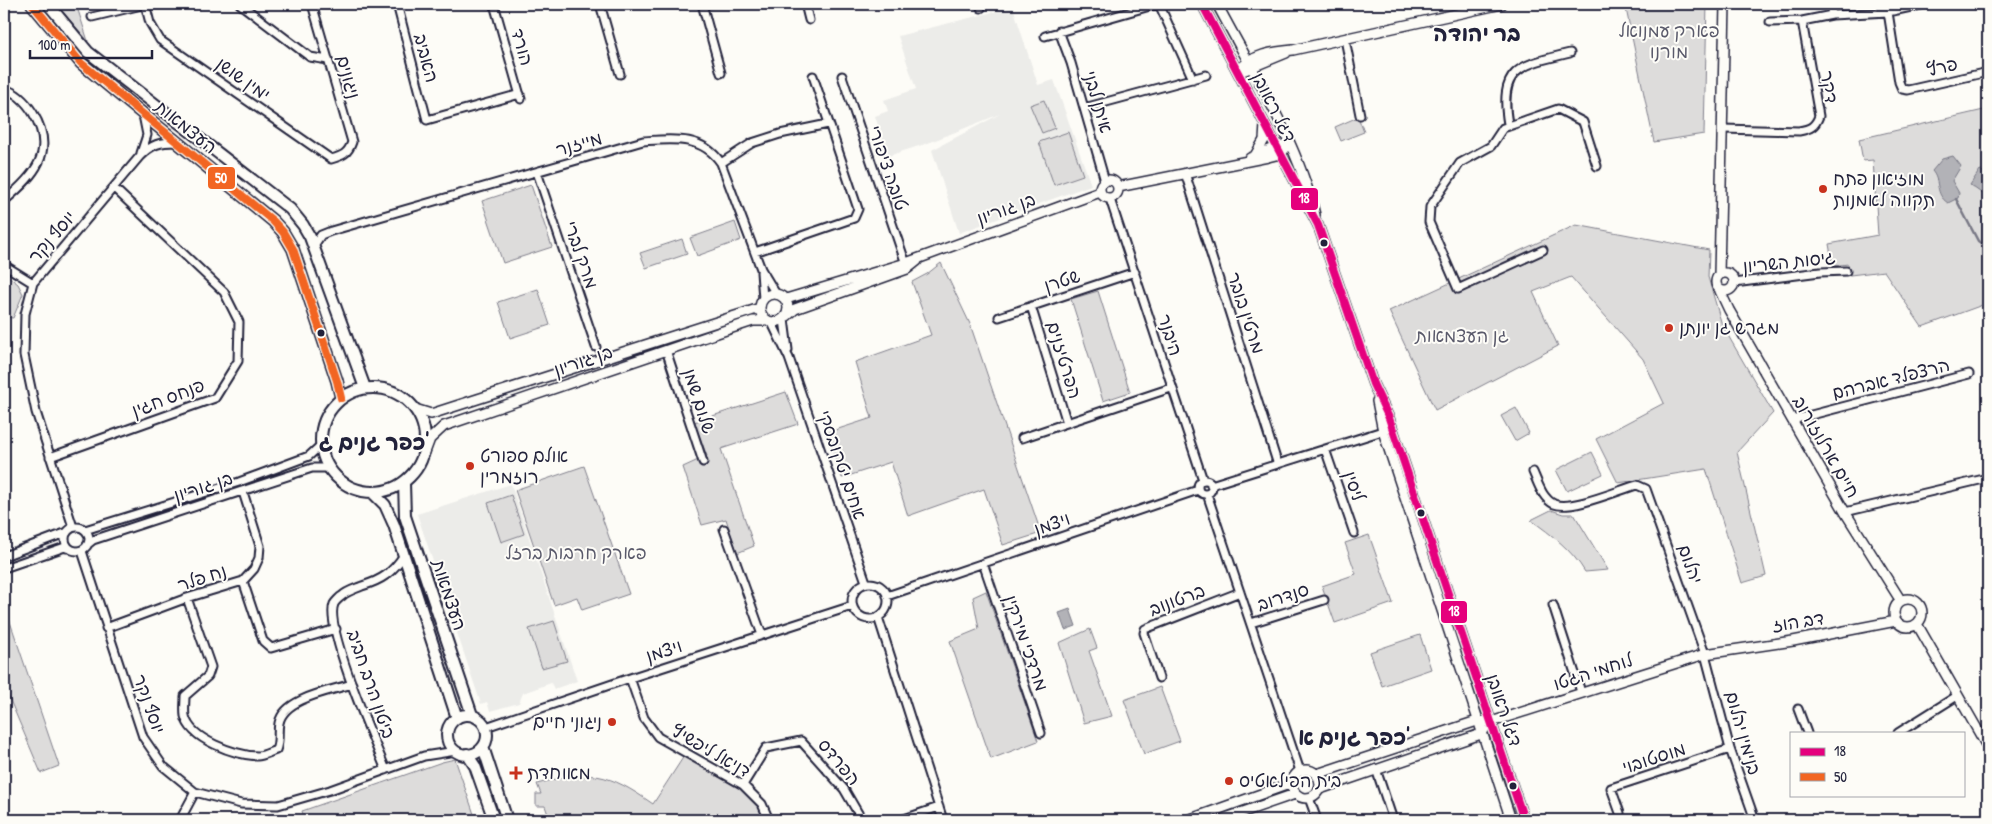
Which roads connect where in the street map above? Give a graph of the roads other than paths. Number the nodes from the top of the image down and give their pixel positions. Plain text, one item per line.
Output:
1 (32, 4) edge
2 (48, 4) edge
3 (146, 4) edge
4 (240, 4) edge
5 (312, 4) edge
6 (396, 4) edge
7 (494, 4) edge
8 (600, 4) edge
9 (702, 4) edge
10 (805, 4) edge
11 (1158, 4) edge
12 (1202, 4) edge
13 (1217, 4) edge
14 (1502, 4) edge
15 (1725, 4) edge
16 (1830, 4) edge
17 (1925, 4) edge
18 (1888, 12) junction
19 (1832, 15) junction
20 (92, 17) dead end
21 (810, 20) dead end
22 (1802, 21) junction
23 (1770, 22) dead end
24 (1060, 31) junction
25 (1045, 36) dead end
26 (1345, 39) junction
27 (1570, 53) dead end
28 (328, 60) junction
29 (1249, 65) junction
30 (1238, 70) junction
31 (1988, 72) edge
32 (620, 74) dead end
33 (721, 74) dead end
34 (1206, 75) dead end
35 (813, 76) dead end
36 (842, 76) dead end
37 (1193, 79) junction
38 (4, 88) edge
39 (520, 96) joint
40 (1084, 108) junction
41 (142, 113) junction
42 (1360, 115) dead end
43 (828, 124) junction
44 (1265, 124) junction
45 (1508, 124) junction
46 (1723, 129) junction
47 (178, 142) junction
48 (1290, 144) junction
49 (1278, 150) junction
50 (1256, 154) junction
51 (140, 156) junction
52 (343, 156) joint
53 (1242, 162) junction
54 (721, 163) junction
55 (1597, 166) dead end
56 (537, 172) junction
57 (1185, 173) junction
58 (1105, 181) junction
59 (1118, 187) junction
60 (114, 188) junction
61 (1100, 192) junction
62 (1110, 199) junction
63 (4, 201) edge
64 (1318, 225) junction
65 (306, 229) junction
66 (331, 232) junction
67 (313, 247) junction
68 (1543, 250) dead end
69 (755, 252) junction
70 (4, 266) edge
71 (906, 266) junction
72 (761, 269) junction
73 (1846, 271) dead end
74 (1135, 272) junction
75 (1723, 274) junction
76 (33, 283) junction
77 (1728, 288) junction
78 (776, 294) junction
79 (786, 299) junction
80 (761, 303) junction
81 (1031, 306) junction
82 (785, 317) junction
83 (999, 317) dead end
84 (770, 322) junction
85 (596, 347) dead end
86 (666, 350) junction
87 (789, 358) junction
88 (1969, 374) dead end
89 (364, 388) junction
90 (1171, 388) junction
91 (341, 398) junction
92 (415, 408) junction
93 (1792, 420) junction
94 (1067, 423) junction
95 (1388, 429) junction
96 (1022, 438) dead end
97 (321, 445) junction
98 (1325, 449) junction
99 (424, 455) junction
100 (50, 457) junction
101 (703, 462) dead end
102 (1278, 462) junction
103 (329, 468) junction
104 (1532, 472) dead end
105 (1988, 478) edge
106 (1203, 480) junction
107 (404, 483) junction
108 (1211, 485) junction
109 (1198, 490) junction
110 (243, 492) junction
111 (373, 493) junction
112 (1206, 494) junction
113 (1845, 512) junction
114 (73, 527) junction
115 (724, 529) dead end
116 (85, 530) junction
117 (66, 533) junction
118 (1354, 533) dead end
119 (88, 544) junction
120 (68, 548) junction
121 (82, 551) junction
122 (404, 555) junction
123 (4, 556) edge
124 (983, 563) junction
125 (4, 568) edge
126 (243, 581) junction
127 (866, 582) junction
128 (1240, 592) junction
129 (887, 596) junction
130 (187, 598) junction
131 (1324, 600) dead end
132 (1901, 601) junction
133 (1553, 605) dead end
134 (852, 606) junction
135 (878, 617) junction
136 (1896, 621) junction
137 (1252, 624) junction
138 (1917, 624) junction
139 (106, 628) junction
140 (336, 629) junction
141 (762, 635) junction
142 (1705, 654) junction
143 (630, 678) junction
144 (1159, 678) dead end
145 (352, 684) junction
146 (1581, 692) junction
147 (1957, 696) junction
148 (1798, 709) dead end
149 (472, 715) junction
150 (457, 718) junction
151 (1477, 721) junction
152 (1491, 722) junction
153 (486, 727) junction
154 (1807, 732) edge
155 (1900, 732) edge
156 (1041, 733) dead end
157 (1481, 734) junction
158 (483, 747) junction
159 (1988, 748) edge
160 (1730, 749) junction
161 (462, 753) junction
162 (1376, 769) junction
163 (386, 770) junction
164 (1300, 771) junction
165 (1316, 774) junction
166 (1292, 783) junction
167 (743, 785) junction
168 (1320, 789) junction
169 (195, 792) junction
170 (1295, 794) junction
171 (1309, 798) junction
172 (939, 808) junction
173 (1620, 813) dead end
174 (180, 820) edge
175 (494, 820) edge
176 (507, 820) edge
177 (769, 820) edge
178 (862, 820) edge
179 (901, 820) edge
180 (943, 820) edge
181 (1188, 820) edge
182 (1220, 820) edge
183 (1317, 820) edge
184 (1393, 820) edge
185 (1510, 820) edge
186 (1524, 820) edge
187 (1755, 820) edge

1 - 41 main road, העצמאות
2 - 65 main road, העצמאות
3 - 20 street
3 - 52 street, ימין שושן
4 - 28 street
5 - 28 street, ניגונים
6 - 39 street, האביב
7 - 39 street, הורד
8 - 32 street
9 - 33 street
10 - 21 street
11 - 24 street
11 - 37 street
12 - 30 street, דגל ראובן
13 - 29 street, דגל ראובן
14 - 26 street
15 - 46 street
16 - 19 street
17 - 18 street
18 - 19 street
18 - 31 street, פרץ
19 - 22 street
22 - 23 street
22 - 46 street, דקר
24 - 25 street
24 - 40 street, איתן לבני
26 - 29 street
26 - 42 street
27 - 45 street
28 - 52 street, ניגונים
29 - 30 street
29 - 48 street, דגל ראובן
30 - 44 street, דגל ראובן
34 - 37 street
35 - 43 street
36 - 71 street, טובה ציפורי
37 - 40 street
38 - 63 street
40 - 58 street, איתן לבני
41 - 47 main road, העצמאות
41 - 51 street, יוסף נקר
43 - 54 street
43 - 69 street
44 - 49 street, דגל ראובן
44 - 50 street
45 - 55 street
45 - 68 street
46 - 75 street
47 - 51 street, יוסף נקר
47 - 91 main road, העצמאות
48 - 49 street
48 - 64 street, דגל ראובן
49 - 50 street
49 - 53 street
49 - 64 street, דגל ראובן
50 - 53 street
51 - 60 street, יוסף נקר
53 - 57 street
54 - 56 street, מייזנר
54 - 69 street, מייזנר
56 - 66 street, מייזנר
56 - 85 street, מרק לברי
57 - 59 street
57 - 102 street, מרטין בובר
58 - 59 street
58 - 61 street
59 - 62 street
60 - 76 street, יוסף נקר
60 - 100 street, פנחס חגין
61 - 62 street
61 - 71 street, בן גוריון
62 - 74 street, היבנר
64 - 95 street, דגל ראובן
65 - 66 street, מייזנר
65 - 67 main road, העצמאות
66 - 67 street, מייזנר
67 - 89 main road, העצמאות
69 - 72 street, מייזנר
70 - 76 street
71 - 79 street, בן גוריון
71 - 82 street, בן גוריון
72 - 78 street, מייזנר
72 - 80 street, מייזנר
73 - 77 street, גיסות השריון
74 - 81 street, שטרן
74 - 90 street, היבנר
75 - 77 street
75 - 77 street
76 - 100 street, יוסף נקר
77 - 93 street, חיים ארלוזורוב
78 - 79 street
78 - 80 street
79 - 82 street
80 - 84 street
80 - 92 street, בן גוריון
81 - 83 street, שטרן
81 - 94 street, הפרטיזנים
82 - 84 street
82 - 87 street, אחים יטקובסקי
84 - 86 street, בן גוריון
84 - 87 street, אחים יטקובסקי
86 - 99 street, בן גוריון
86 - 101 street, שלום שמן
87 - 127 street, אחים יטקובסקי
88 - 93 street, הרצפלד אברהם
89 - 91 main road
89 - 92 main road
90 - 94 street, הפרטיזנים
90 - 106 street, היבנר
91 - 97 main road
92 - 99 main road
93 - 113 street, חיים ארלוזורוב
94 - 96 street, הפרטיזנים
95 - 98 street
95 - 151 street, דגל ראובן
95 - 152 street, דגל ראובן
97 - 103 main road
97 - 116 street, בן גוריון
98 - 102 street
98 - 118 street, ליסין
99 - 107 main road
100 - 114 street, יוסף נקר
102 - 108 street
103 - 110 street, בן גוריון
103 - 111 main road
104 - 142 street, יהלום
105 - 113 street
106 - 108 street
106 - 109 street
107 - 111 main road
107 - 149 main road, העצמאות
108 - 112 street
109 - 112 street
109 - 124 street, ויצמן
110 - 119 street, בן גוריון
110 - 126 street, נח פלר
111 - 122 main road, העצמאות
112 - 128 street
113 - 132 street, חיים ארלוזורוב
114 - 116 street
114 - 117 street
115 - 141 street
116 - 119 street
117 - 120 street
117 - 123 street
119 - 121 street
120 - 121 street
120 - 125 street
121 - 139 street, יוסף נקר
122 - 140 street, ביטון הרב חביב
122 - 150 main road, העצמאות
124 - 129 street, ויצמן
124 - 156 street, מרדכי מירקין
126 - 130 street, נח פלר
126 - 140 street
127 - 129 street
127 - 134 street
128 - 137 street
128 - 144 street, ברטונוב
129 - 135 street
130 - 139 street, נח פלר
130 - 145 street
131 - 137 street, סנדרוב
132 - 136 street
132 - 138 street
133 - 146 street
134 - 135 street
134 - 141 street, ויצמן
135 - 172 street
136 - 138 street
136 - 142 street, דב הוז
137 - 164 street
138 - 147 street
139 - 169 street, יוסף נקר
140 - 145 street, ביטון הרב חביב
141 - 143 street, ויצמן
142 - 146 street, לוחמי הגטו
142 - 160 street, בנימין יהלום
143 - 153 street, ויצמן
143 - 167 street, דניאל ליפשיץ
145 - 163 street, ביטון הרב חביב
146 - 152 street, לוחמי הגטו
147 - 155 street
147 - 159 street
148 - 154 street
149 - 150 main road
149 - 153 main road
150 - 161 main road
151 - 152 street, לוחמי הגטו
151 - 157 street, דגל ראובן
151 - 165 street, לוחמי הגטו
152 - 157 street
152 - 186 street, דגל ראובן
153 - 158 main road
157 - 162 street
157 - 185 street, דגל ראובן
158 - 161 main road
158 - 176 main road
160 - 173 street, מוסטובוי
160 - 187 street, בנימין יהלום
161 - 163 street, יוסף נקר
161 - 175 main road
162 - 168 street
162 - 184 street
163 - 169 street, יוסף נקר
164 - 165 street
164 - 166 street
165 - 168 street
166 - 170 street
166 - 181 street
167 - 177 street, דניאל ליפשיץ
167 - 178 street, הפרדס
168 - 171 street
169 - 174 street
170 - 171 street
170 - 182 street
171 - 183 street
172 - 179 street
172 - 180 street

